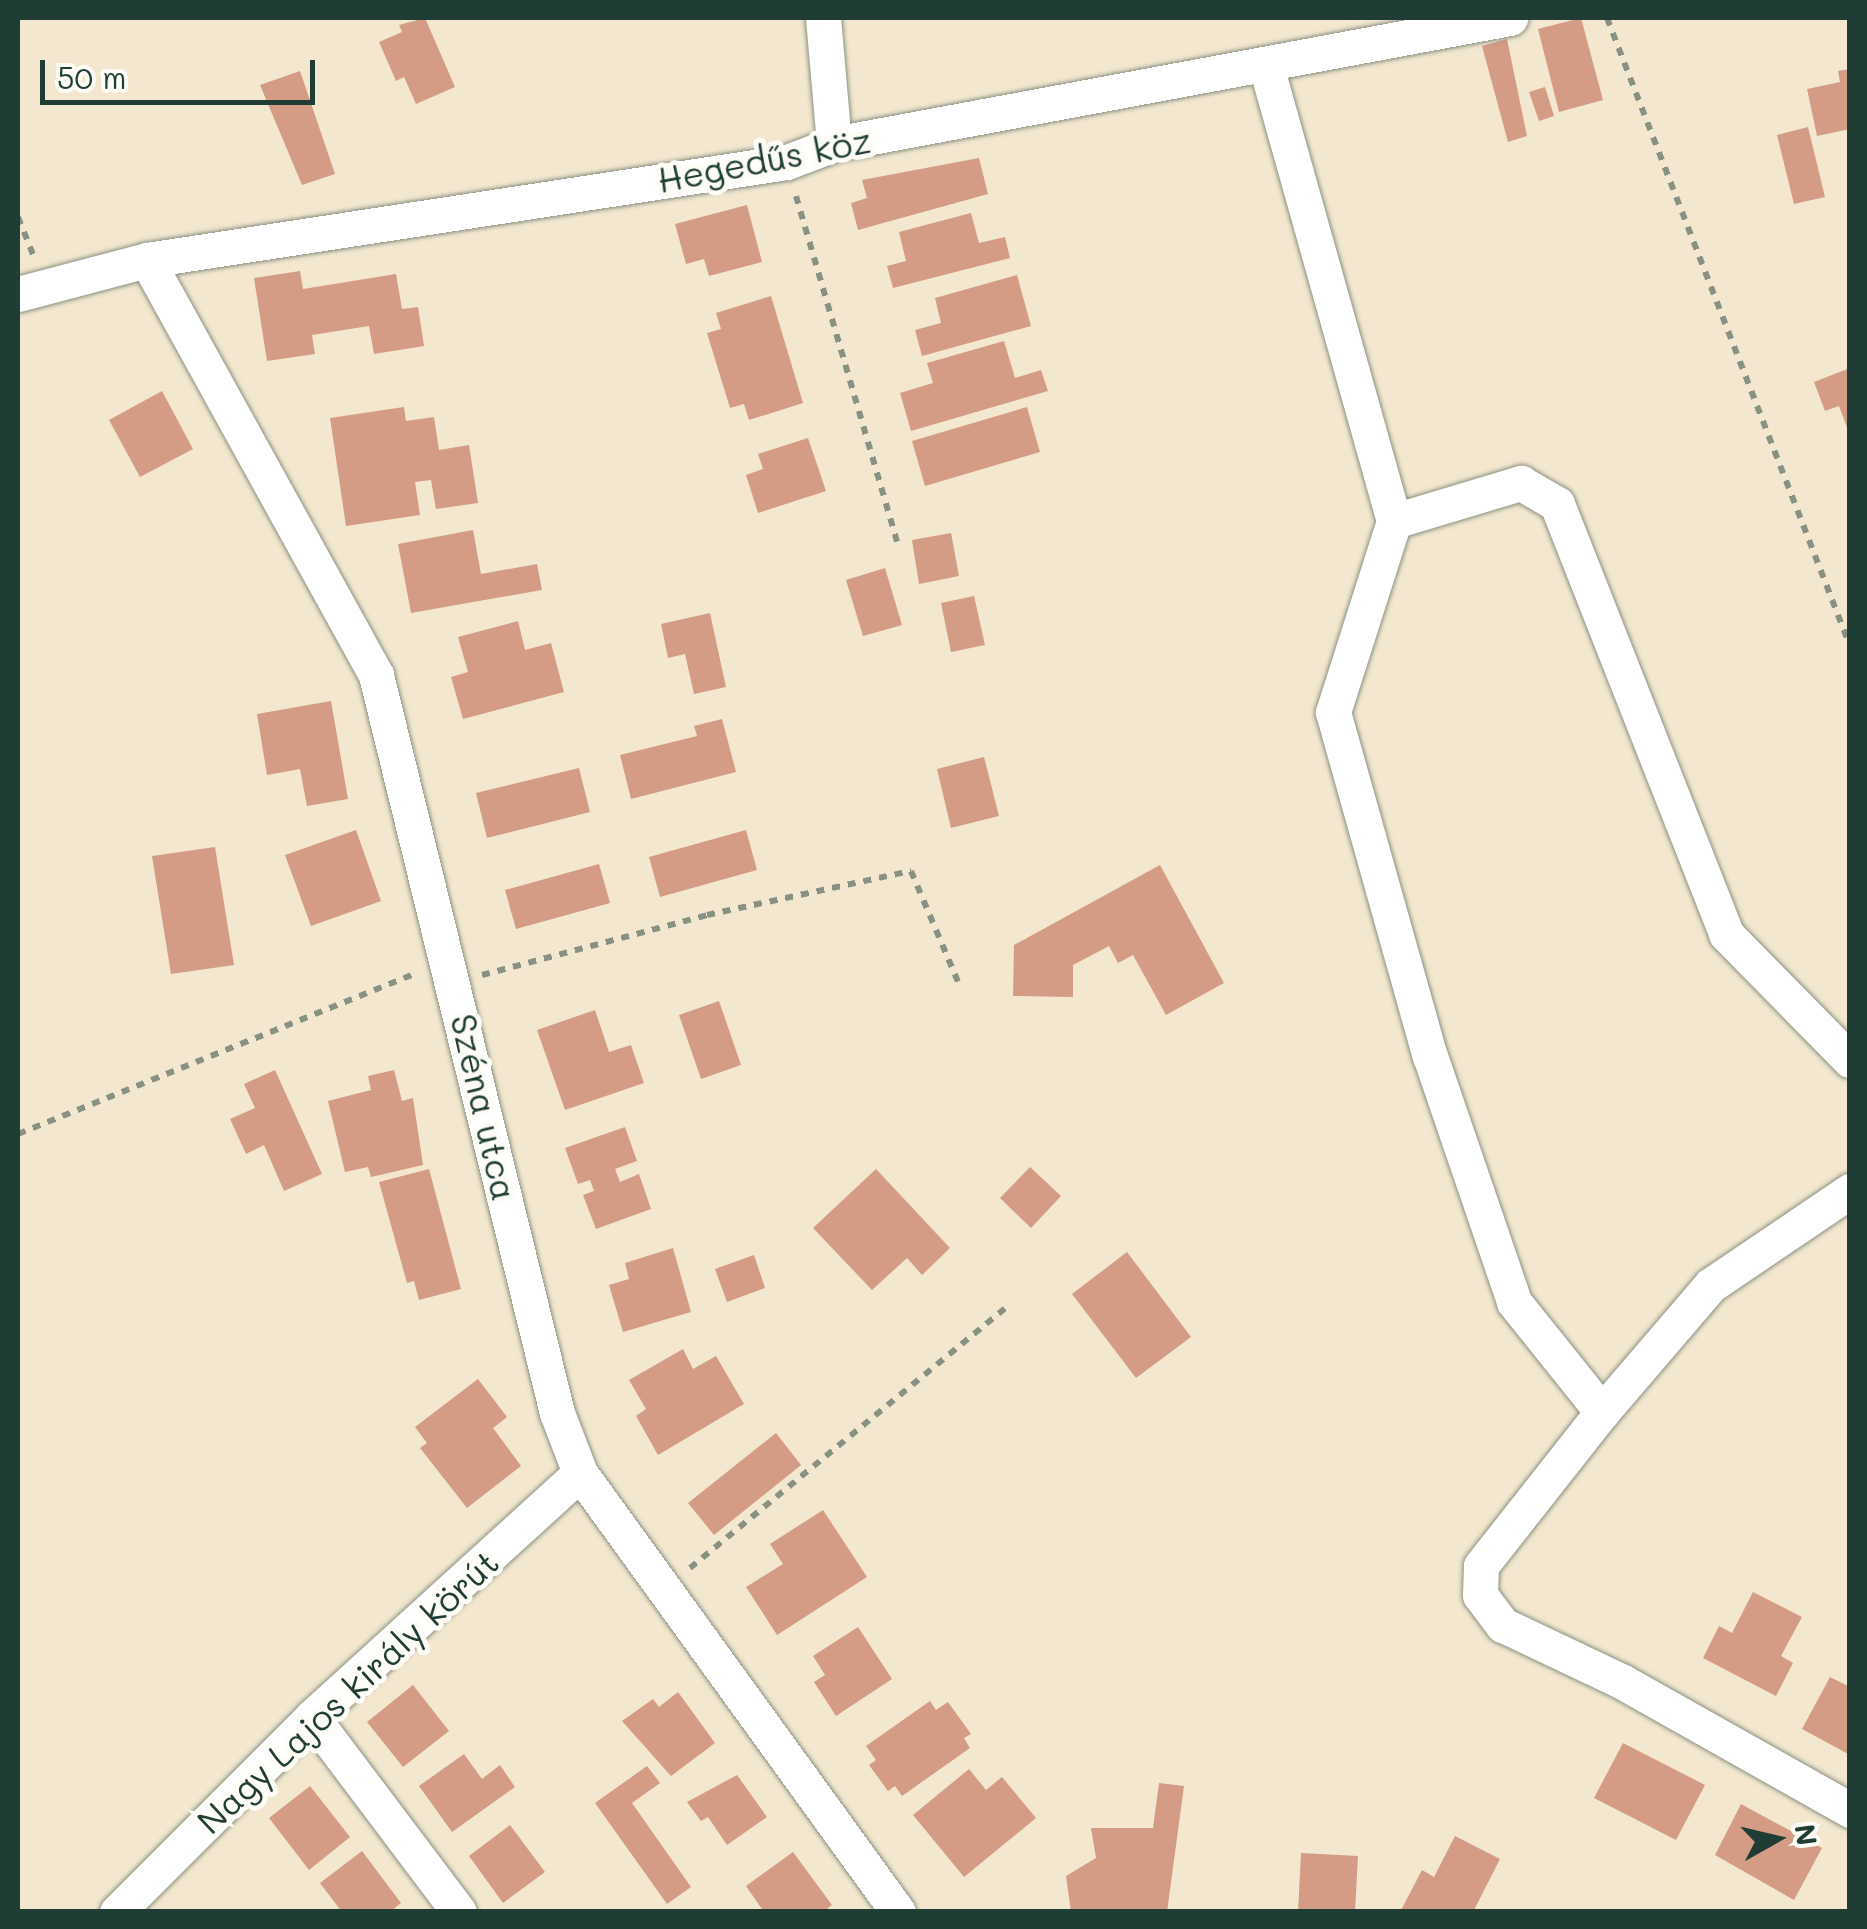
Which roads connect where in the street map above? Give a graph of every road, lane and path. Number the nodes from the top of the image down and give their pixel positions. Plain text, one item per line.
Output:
1 (823, 18) edge
2 (1510, 18) edge
3 (1607, 18) edge
4 (1266, 66) junction
5 (834, 144) junction
6 (786, 162) junction
7 (147, 260) junction
8 (18, 294) edge
9 (1394, 521) junction
10 (898, 545) dead end
11 (1850, 646) edge
12 (453, 971) junction
13 (959, 984) dead end
14 (1850, 1060) edge
15 (18, 1134) edge
16 (1850, 1191) edge
17 (1006, 1308) dead end
18 (1602, 1412) junction
19 (580, 1473) junction
20 (662, 1591) junction
21 (312, 1716) junction
22 (1850, 1810) edge
23 (117, 1912) edge
24 (459, 1912) edge
25 (898, 1912) edge

1 - 5 street
2 - 4 street, Hegedűs köz
3 - 11 path
4 - 5 street, Hegedűs köz
4 - 9 street
5 - 6 street, Hegedűs köz
6 - 7 street, Hegedűs köz
6 - 10 path
7 - 8 street, Hegedűs köz
7 - 12 street, Széna utca
9 - 14 street
9 - 18 street
12 - 13 path
12 - 15 path
12 - 19 street, Széna utca
16 - 18 street
17 - 20 path
18 - 22 street
19 - 20 street, Széna utca
19 - 21 street, Nagy Lajos király körút
20 - 25 street, Széna utca
21 - 23 street, Nagy Lajos király körút
21 - 24 street

